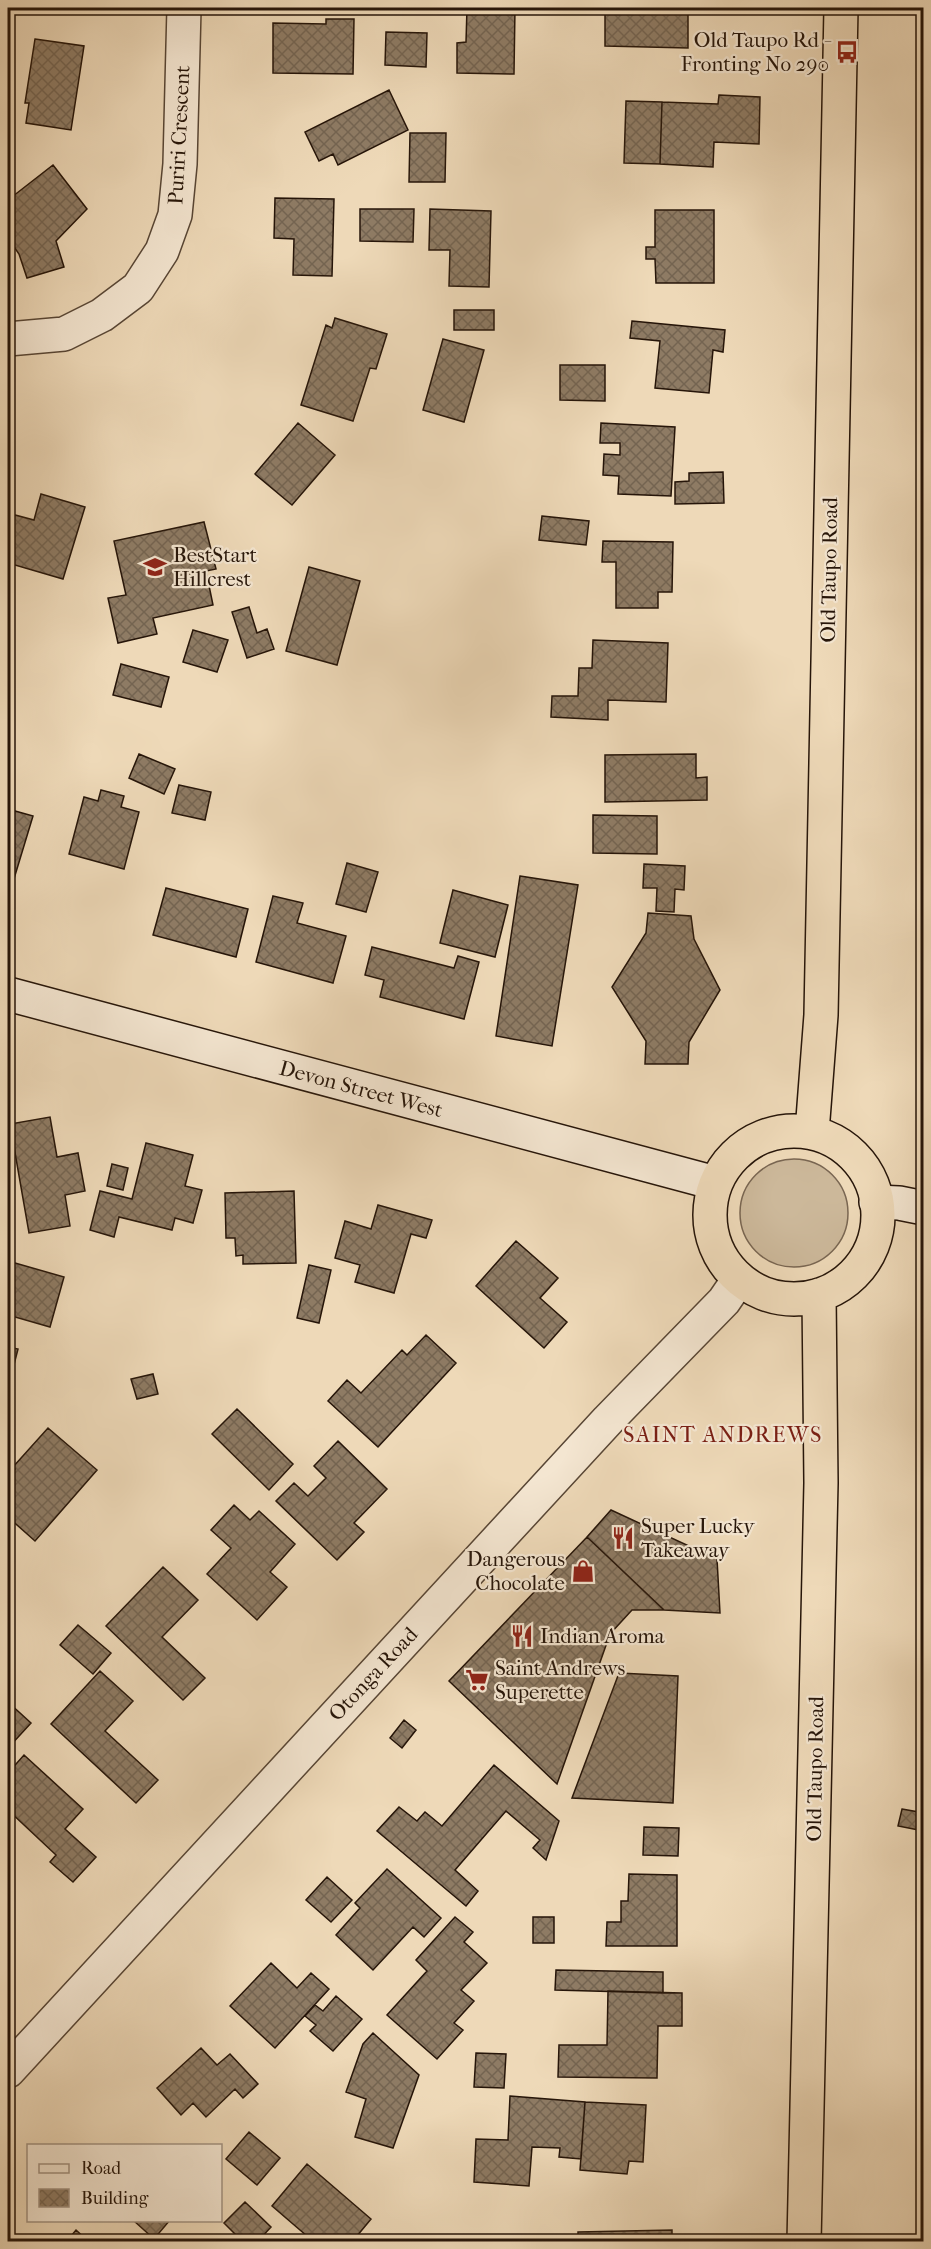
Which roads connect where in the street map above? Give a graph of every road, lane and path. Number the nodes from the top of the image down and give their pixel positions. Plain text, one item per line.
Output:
1 (184, 8) edge
2 (841, 8) edge
3 (8, 339) edge
4 (8, 994) edge
5 (812, 1132) junction
6 (715, 1183) junction
7 (876, 1202) junction
8 (924, 1208) edge
9 (739, 1279) junction
10 (819, 1296) junction
11 (8, 2070) edge
12 (804, 2241) edge

1 - 3 street, Puriri Crescent
2 - 5 highway, Old Taupo Road
4 - 6 street, Devon Street West
5 - 6 highway
5 - 7 highway
6 - 9 highway
7 - 8 street
7 - 10 highway
9 - 10 highway
9 - 11 street, Otonga Road
10 - 12 highway, Old Taupo Road

